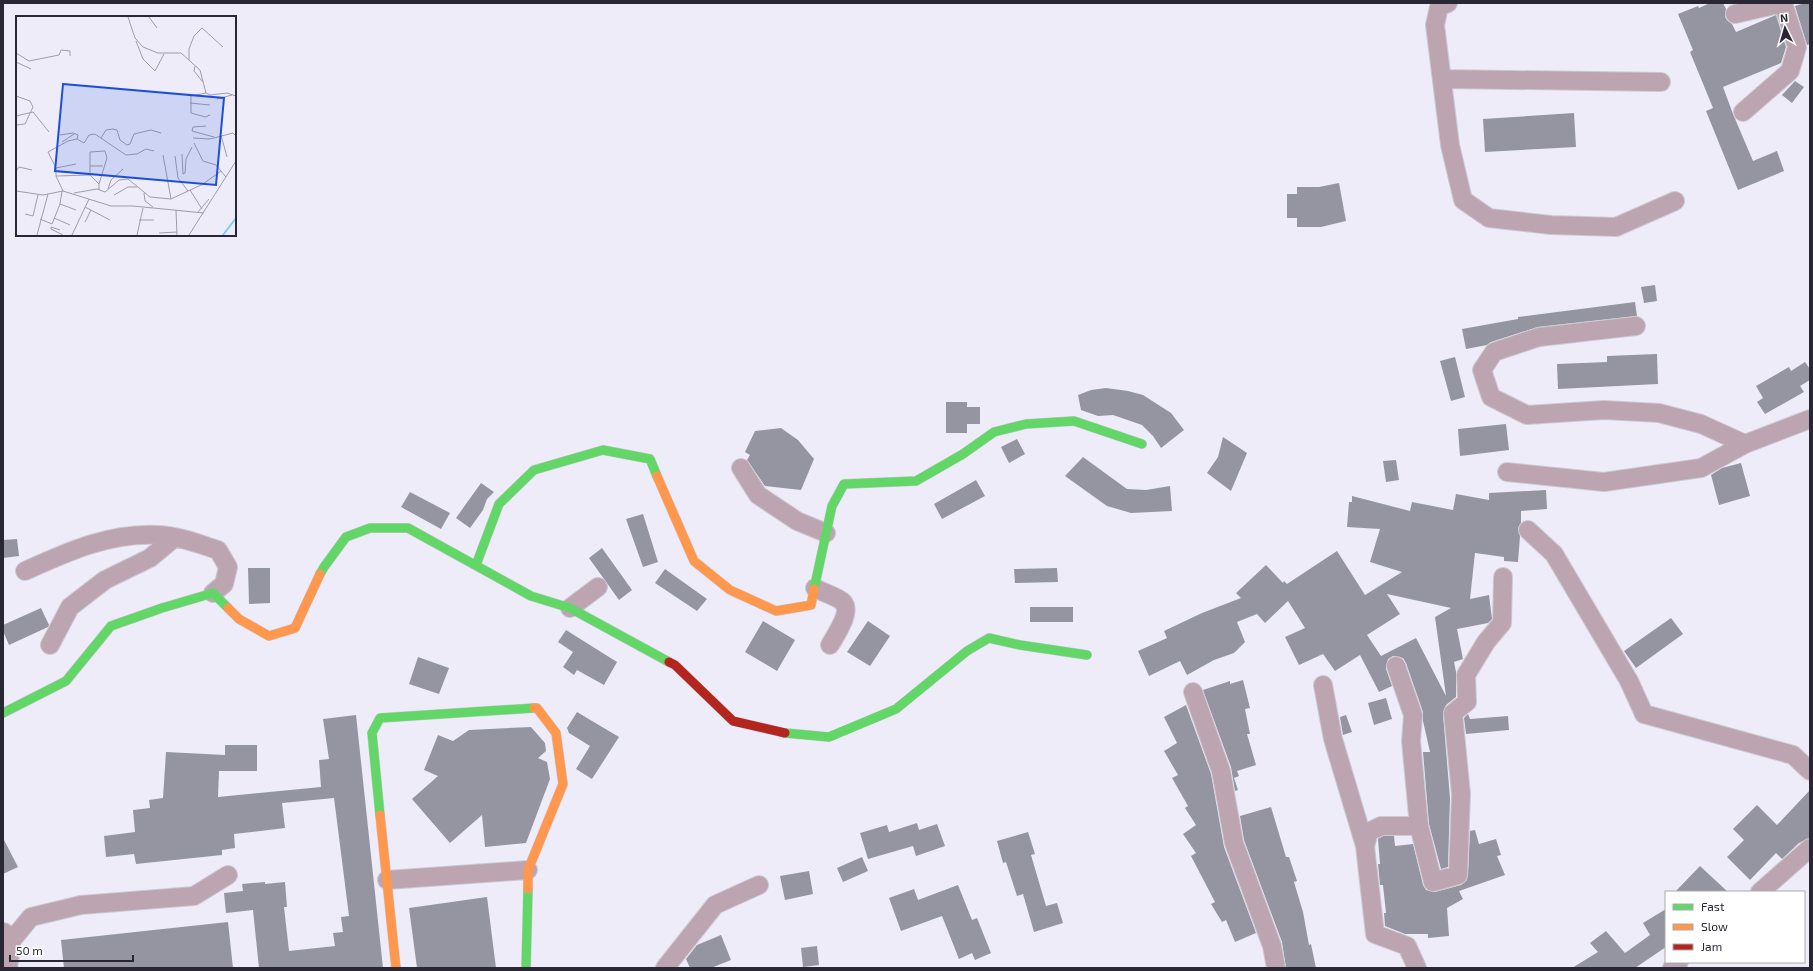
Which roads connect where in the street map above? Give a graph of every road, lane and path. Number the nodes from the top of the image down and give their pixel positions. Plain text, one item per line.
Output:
1 (1448, 3) edge
2 (1783, 3) edge
3 (1735, 14) dead end
4 (1443, 79) junction
5 (1661, 82) dead end
6 (1743, 112) dead end
7 (1675, 201) dead end
8 (1636, 326) dead end
9 (1810, 419) edge
10 (1142, 444) dead end
11 (1745, 444) junction
12 (741, 468) dead end
13 (1507, 472) dead end
14 (1528, 530) dead end
15 (826, 534) junction
16 (174, 538) junction
17 (476, 565) junction
18 (25, 571) dead end
19 (1503, 577) dead end
20 (598, 587) dead end
21 (814, 588) junction
22 (214, 593) junction
23 (570, 608) junction
24 (50, 645) dead end
25 (830, 645) dead end
26 (1087, 654) dead end
27 (1396, 666) dead end
28 (1323, 685) dead end
29 (1193, 692) dead end
30 (3, 713) edge
31 (1810, 771) edge
32 (1419, 826) junction
33 (1365, 846) junction
34 (1810, 848) edge
35 (528, 870) junction
36 (228, 875) dead end
37 (387, 880) junction
38 (759, 885) dead end
39 (1761, 891) edge
40 (7, 935) edge
41 (8, 968) edge
42 (396, 968) edge
43 (526, 968) edge
44 (665, 968) edge
45 (1276, 968) edge
46 (1418, 968) edge

1 - 4 street
2 - 3 street
2 - 6 street
4 - 5 street
4 - 7 street
8 - 11 street
9 - 11 street
10 - 15 street
11 - 13 street
12 - 15 street
14 - 31 street
15 - 21 street
16 - 18 street
16 - 22 street
16 - 24 street
17 - 21 street
17 - 22 street
17 - 23 street
19 - 32 street
20 - 23 street
21 - 25 street
22 - 30 street
23 - 26 street
27 - 32 street
28 - 33 street
29 - 45 street
32 - 33 street
33 - 46 street
34 - 39 street
35 - 37 street
35 - 37 street
35 - 43 street
36 - 40 street
37 - 42 street
38 - 44 street
40 - 41 street

